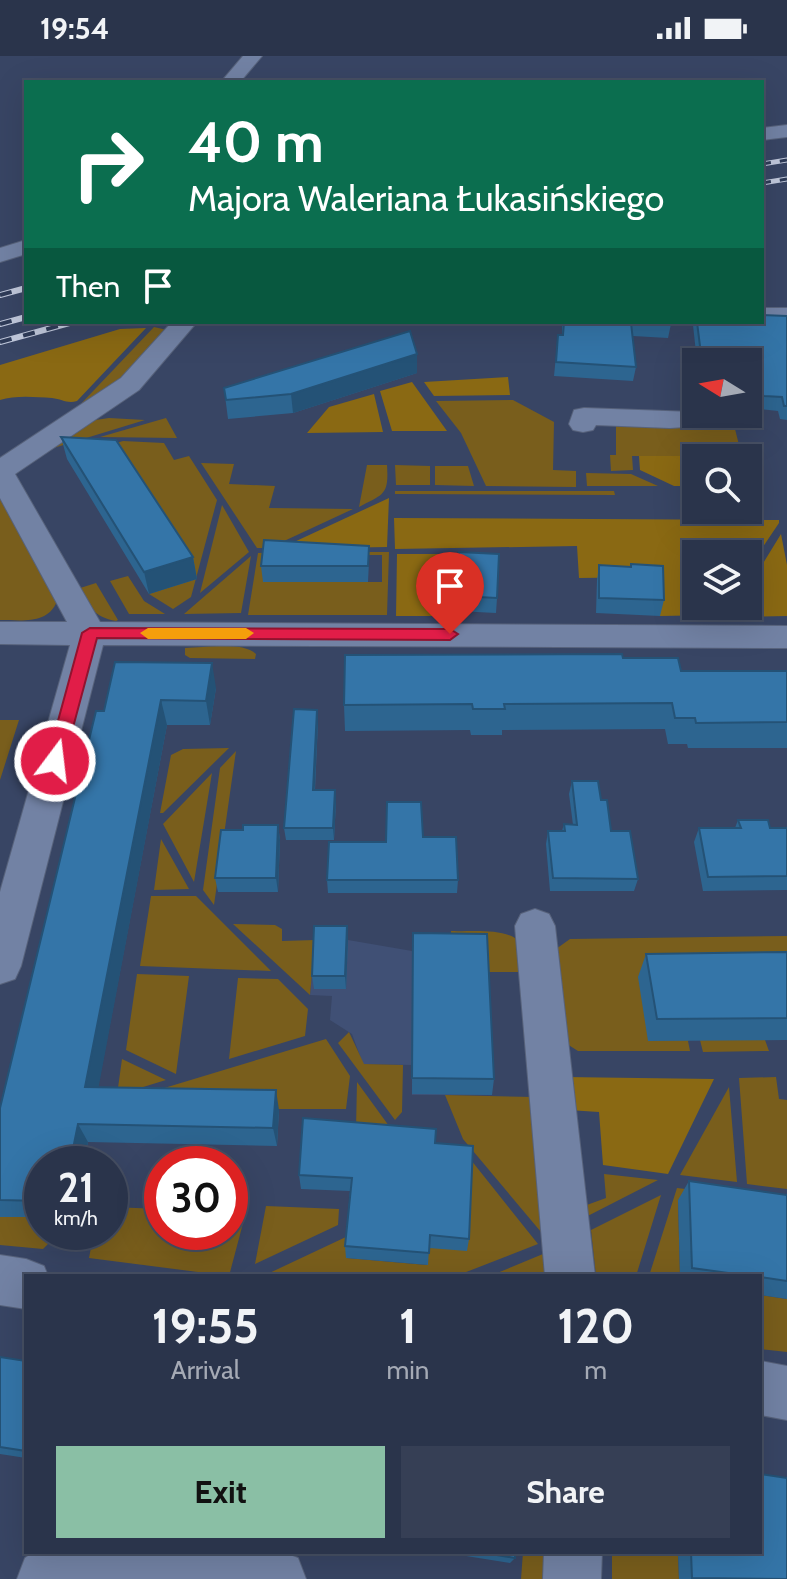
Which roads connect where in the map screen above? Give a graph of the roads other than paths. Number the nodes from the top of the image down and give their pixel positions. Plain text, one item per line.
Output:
1 (253, 56) edge
2 (232, 80) edge
3 (787, 131) edge
4 (764, 134) edge
5 (24, 248) edge
6 (0, 255) edge
7 (764, 315) edge
8 (787, 315) edge
9 (183, 324) edge
10 (682, 419) edge
11 (583, 424) dead end
12 (0, 472) edge
13 (0, 633) edge
14 (90, 633) junction
15 (787, 637) edge
16 (535, 926) dead end
17 (0, 966) edge
18 (570, 1274) edge
19 (0, 1280) edge
20 (24, 1284) edge
21 (762, 1388) edge
22 (787, 1393) edge
23 (573, 1554) edge
24 (46, 1579) edge
25 (277, 1579) edge
26 (572, 1579) edge

1 - 2 street
3 - 4 street
5 - 6 street
7 - 8 street
9 - 12 street
10 - 11 street
12 - 14 street
13 - 14 street
14 - 15 street
14 - 17 street
16 - 18 street
19 - 20 street
21 - 22 street
23 - 26 street
24 - 25 street

